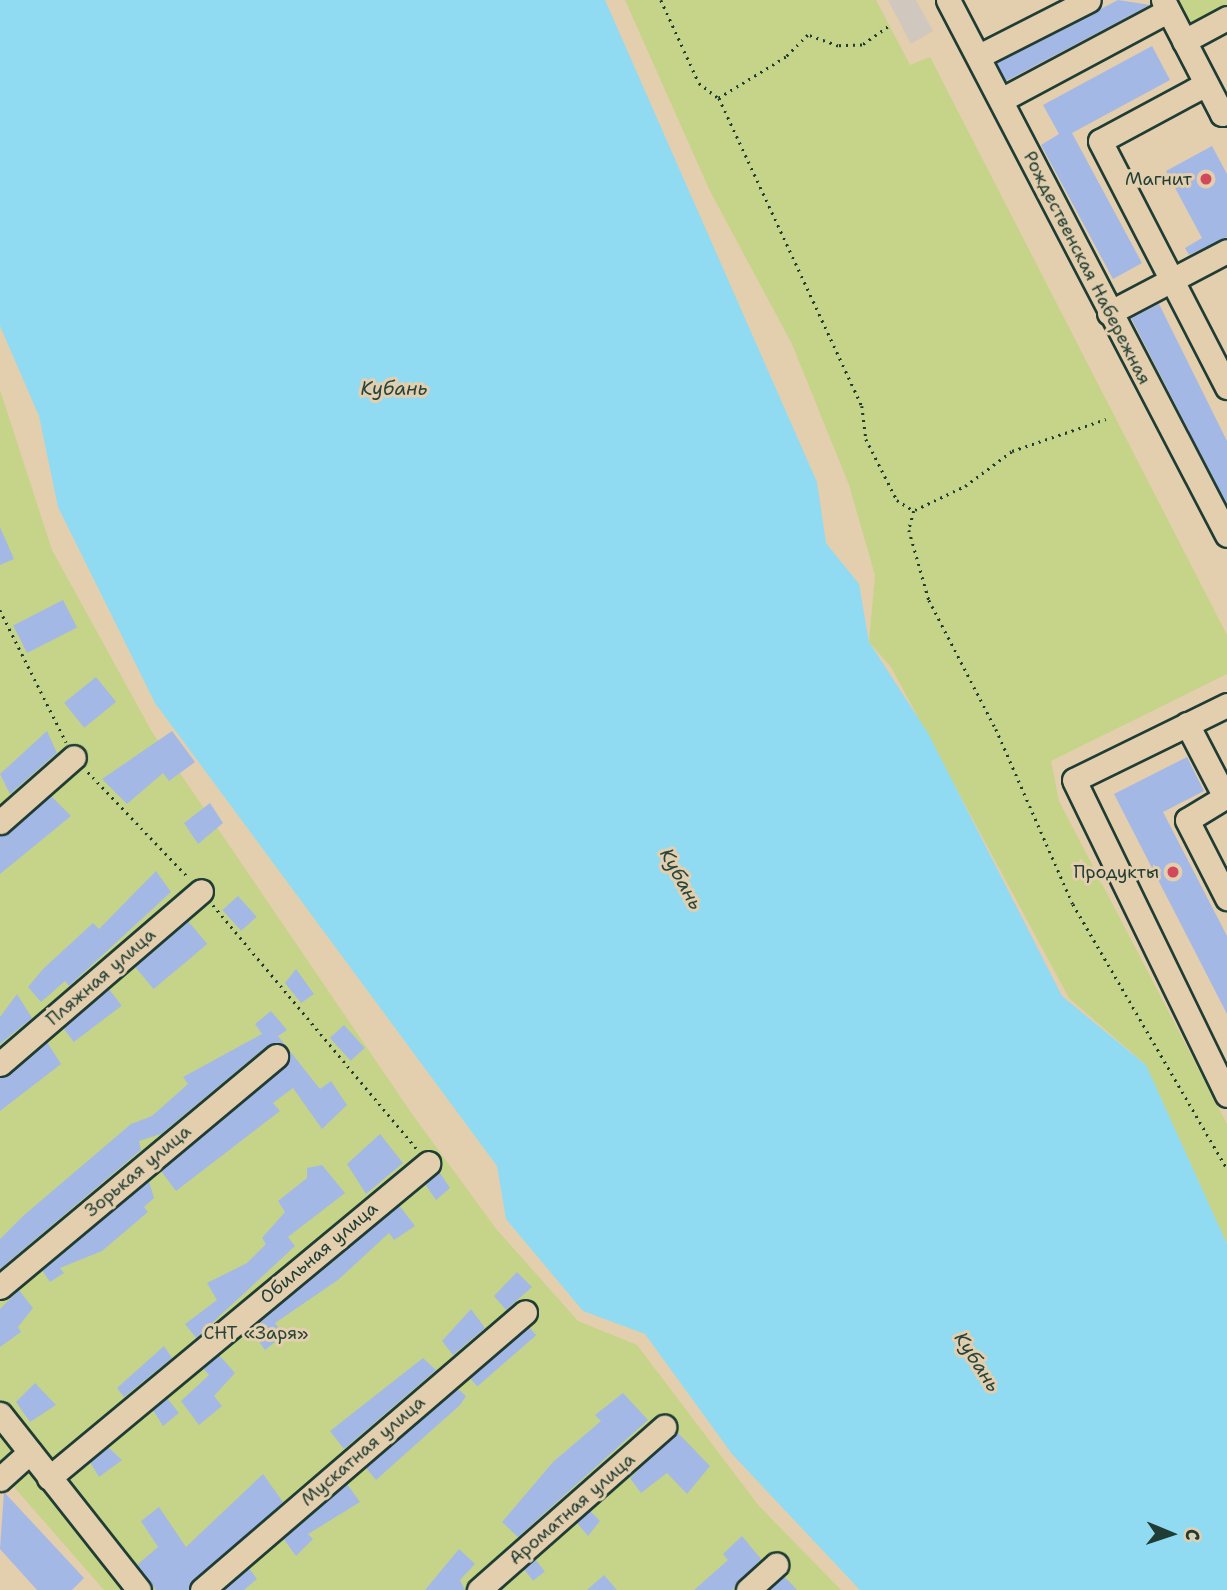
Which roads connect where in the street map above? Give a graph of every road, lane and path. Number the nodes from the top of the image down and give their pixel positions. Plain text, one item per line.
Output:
1 (662, 0) edge
2 (948, 0) edge
3 (1089, 0) edge
4 (1166, 5) edge
5 (1227, 18) edge
6 (888, 27) dead end
7 (1184, 41) junction
8 (979, 56) junction
9 (1206, 84) junction
10 (719, 98) junction
11 (1001, 100) junction
12 (1227, 112) edge
13 (1227, 251) edge
14 (1172, 280) junction
15 (1109, 313) junction
16 (1227, 387) edge
17 (1106, 419) dead end
18 (914, 511) junction
19 (1227, 533) edge
20 (1227, 705) edge
21 (1187, 723) junction
22 (74, 757) dead end
23 (0, 822) edge
24 (201, 891) dead end
25 (1227, 898) edge
26 (276, 1056) dead end
27 (0, 1063) edge
28 (1227, 1095) edge
29 (428, 1163) dead end
30 (1227, 1169) edge
31 (0, 1287) edge
32 (525, 1312) dead end
33 (0, 1414) edge
34 (664, 1427) dead end
35 (30, 1452) junction
36 (49, 1478) junction
37 (0, 1479) edge
38 (776, 1565) dead end
39 (139, 1590) edge
40 (202, 1590) edge
41 (479, 1590) edge
42 (748, 1590) edge

1 - 10 path
2 - 8 street, Рождественская Набережная
3 - 8 street
4 - 7 street
4 - 11 street
5 - 7 street
6 - 10 path
7 - 9 street
8 - 11 street, Рождественская Набережная
9 - 12 street
9 - 14 street
10 - 18 path
11 - 15 street, Рождественская Набережная
13 - 14 street
14 - 15 street
14 - 16 street
15 - 19 street, Рождественская Набережная
17 - 18 path
18 - 30 path
20 - 21 street
21 - 25 street
21 - 28 street
22 - 23 street
24 - 27 street, Пляжная улица
26 - 31 street, Зорькая улица
29 - 36 street, Обильная улица
32 - 40 street, Мускатная улица
33 - 35 street
34 - 41 street, Ароматная улица
35 - 36 street
35 - 37 street
36 - 39 street
38 - 42 street

